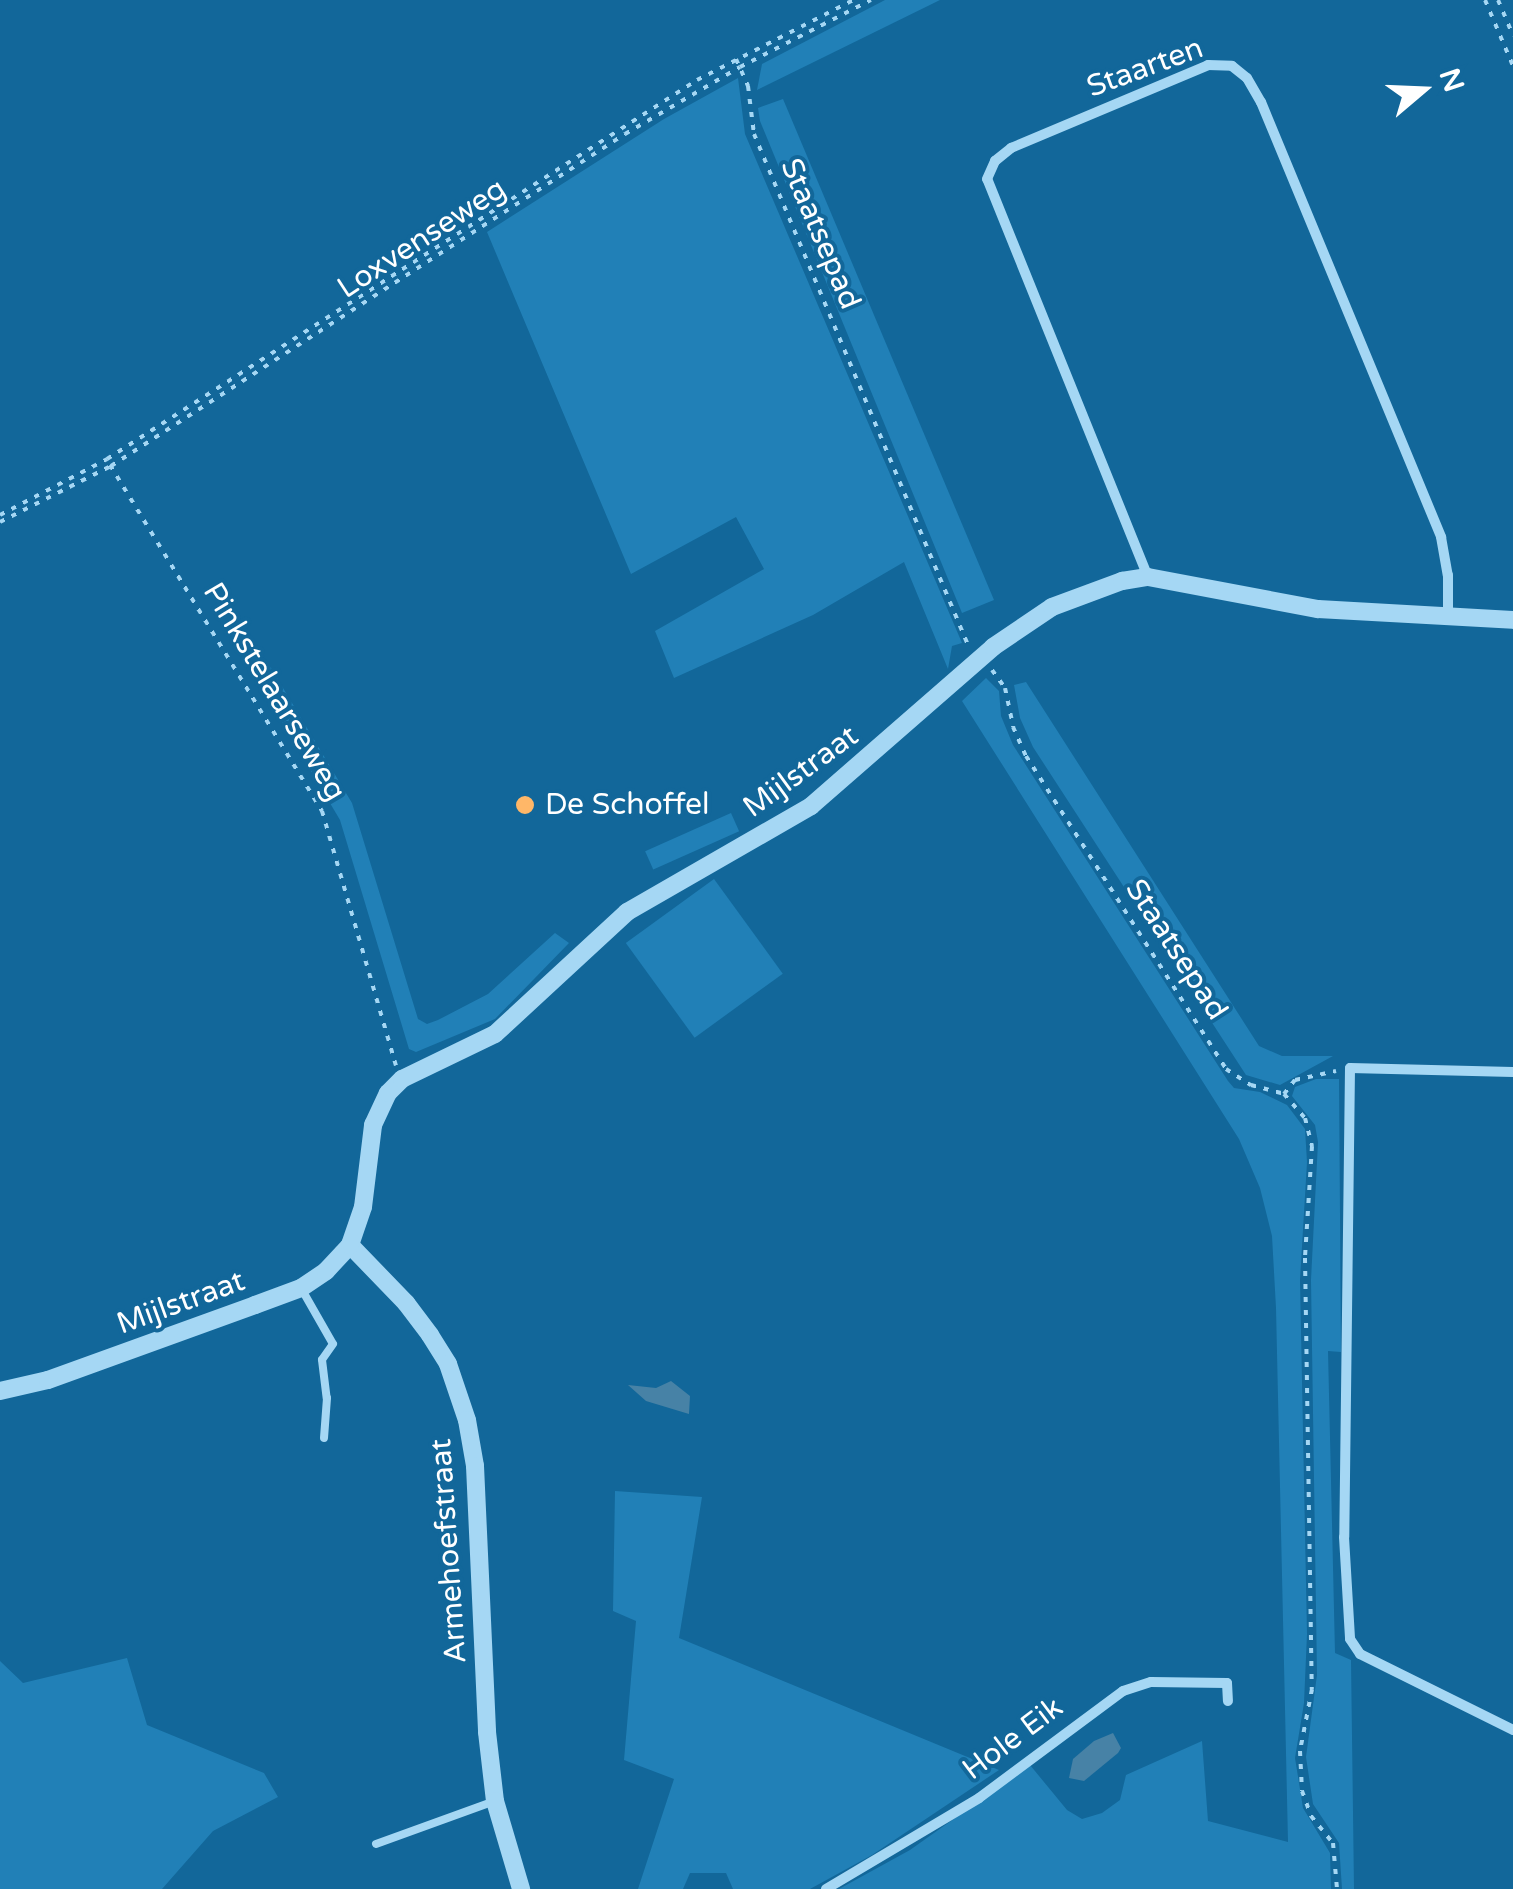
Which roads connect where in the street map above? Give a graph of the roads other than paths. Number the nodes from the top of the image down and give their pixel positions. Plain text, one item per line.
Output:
1 (1148, 577) junction
2 (1448, 620) junction
3 (1513, 620) edge
4 (1513, 1072) edge
5 (350, 1245) junction
6 (300, 1288) junction
7 (0, 1392) edge
8 (324, 1438) dead end
9 (1228, 1701) dead end
10 (1513, 1730) edge
11 (495, 1802) junction
12 (376, 1844) dead end
13 (521, 1889) edge
14 (826, 1889) edge

1 - 2 street, Mijlstraat
1 - 2 street, Staarten
1 - 5 street, Mijlstraat
2 - 3 street, Mijlstraat
4 - 10 street
5 - 6 street, Mijlstraat
5 - 11 street, Armehoefstraat
6 - 7 street, Mijlstraat
6 - 8 lane
9 - 14 street, Hole Eik
11 - 12 lane
11 - 13 street, Armehoefstraat

